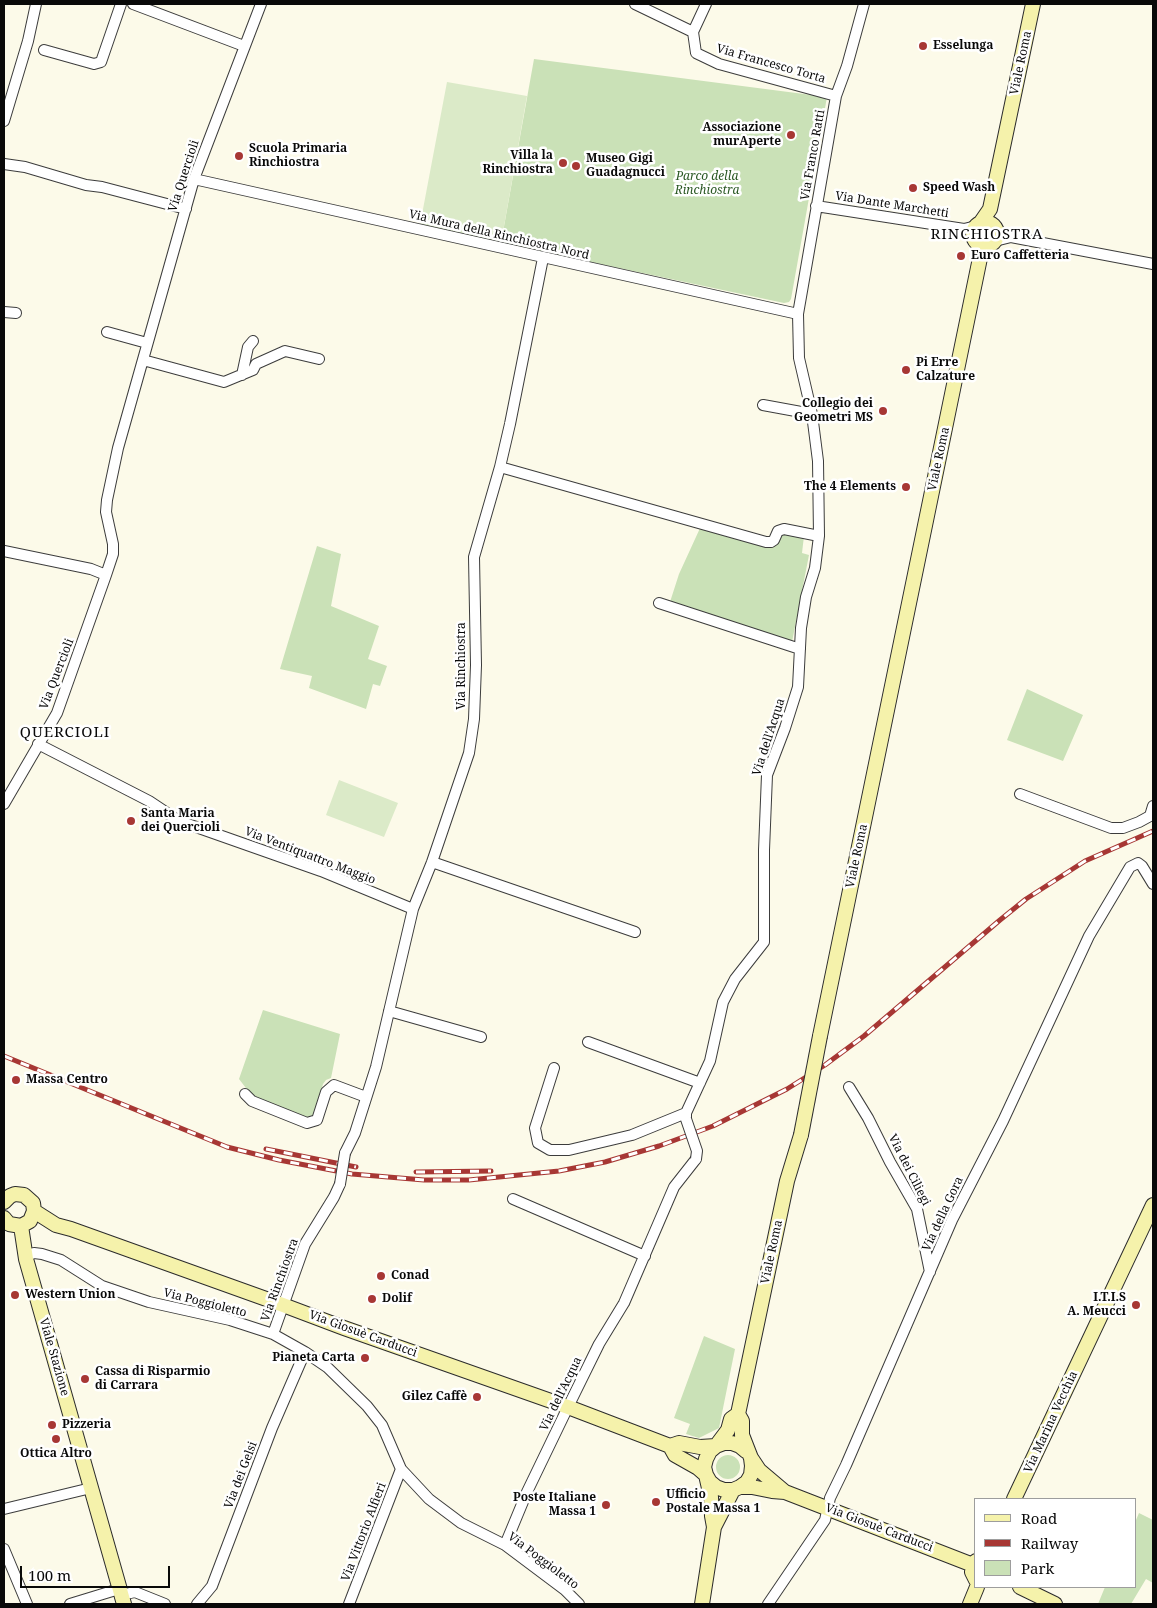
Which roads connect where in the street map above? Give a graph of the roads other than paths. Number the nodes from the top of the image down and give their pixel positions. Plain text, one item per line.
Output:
1 (36, 4) edge
2 (121, 4) edge
3 (133, 4) edge
4 (261, 4) edge
5 (635, 4) edge
6 (706, 4) edge
7 (864, 4) edge
8 (1033, 4) edge
9 (693, 32) junction
10 (244, 46) junction
11 (44, 50) dead end
12 (836, 96) junction
13 (4, 121) edge
14 (4, 164) edge
15 (194, 179) junction
16 (816, 206) junction
17 (186, 209) junction
18 (983, 233) junction
19 (543, 258) junction
20 (1153, 264) edge
21 (4, 312) edge
22 (16, 313) dead end
23 (798, 314) junction
24 (107, 332) dead end
25 (253, 341) dead end
26 (147, 344) junction
27 (319, 359) dead end
28 (143, 360) junction
29 (242, 375) junction
30 (762, 405) dead end
31 (812, 414) junction
32 (500, 467) junction
33 (819, 536) junction
34 (4, 551) edge
35 (106, 574) junction
36 (659, 603) dead end
37 (800, 649) junction
38 (38, 744) junction
39 (1020, 794) dead end
40 (4, 803) edge
41 (1153, 806) edge
42 (432, 862) junction
43 (1153, 884) edge
44 (414, 909) junction
45 (635, 932) dead end
46 (389, 1011) junction
47 (481, 1037) dead end
48 (588, 1042) dead end
49 (554, 1068) dead end
50 (700, 1083) junction
51 (849, 1087) dead end
52 (245, 1094) dead end
53 (366, 1097) junction
54 (686, 1116) junction
55 (513, 1199) dead end
56 (4, 1200) edge
57 (1153, 1205) edge
58 (34, 1211) junction
59 (4, 1218) edge
60 (21, 1226) junction
61 (26, 1256) junction
62 (645, 1256) junction
63 (930, 1272) junction
64 (283, 1305) junction
65 (273, 1334) junction
66 (1088, 1346) junction
67 (304, 1352) junction
68 (568, 1407) junction
69 (738, 1414) junction
70 (670, 1446) junction
71 (716, 1446) junction
72 (748, 1455) junction
73 (401, 1469) junction
74 (706, 1475) junction
75 (91, 1488) junction
76 (736, 1488) junction
77 (785, 1492) junction
78 (1014, 1498) edge
79 (1021, 1498) edge
80 (829, 1508) junction
81 (4, 1509) edge
82 (714, 1527) junction
83 (505, 1545) junction
84 (4, 1549) edge
85 (974, 1563) edge
86 (974, 1576) edge
87 (977, 1588) edge
88 (1022, 1588) edge
89 (121, 1596) edge
90 (27, 1604) edge
91 (70, 1604) edge
92 (165, 1604) edge
93 (197, 1604) edge
94 (349, 1604) edge
95 (579, 1604) edge
96 (702, 1604) edge
97 (768, 1604) edge
98 (970, 1604) edge
99 (1055, 1604) edge

1 - 13 street
2 - 11 street
3 - 10 street
4 - 10 street, Via Quercioli
5 - 9 street
6 - 9 street
7 - 12 street, Via Franco Ratti
8 - 18 main road, Viale Roma
9 - 12 street, Via Francesco Torta
10 - 15 street, Via Quercioli
12 - 16 street, Via Franco Ratti
14 - 17 street
15 - 17 street, Via Quercioli
15 - 19 street, Via Mura della Rinchiostra Nord
16 - 18 street, Via Dante Marchetti
16 - 23 street, Via Franco Ratti
17 - 26 street, Via Quercioli
18 - 20 street
18 - 69 main road, Viale Roma, bridge
19 - 23 street, Via Mura della Rinchiostra Nord
19 - 32 street, Via Rinchiostra
21 - 22 street
23 - 31 street, Via dell'Acqua
24 - 26 street
25 - 29 street
26 - 28 street, Via Quercioli
27 - 29 street
28 - 29 street
28 - 35 street, Via Quercioli
30 - 31 street
31 - 33 street, Via dell'Acqua
32 - 33 street
32 - 42 street, Via Rinchiostra
33 - 37 street, Via dell'Acqua
34 - 35 street
35 - 38 street, Via Quercioli
36 - 37 street
37 - 50 street, Via dell'Acqua
38 - 40 street, Via Quercioli
38 - 44 street, Via Ventiquattro Maggio
39 - 41 street
42 - 44 street, Via Rinchiostra
42 - 45 street
43 - 63 street, Via della Gora
44 - 46 street, Via Rinchiostra
46 - 47 street
46 - 53 street, Via Rinchiostra
48 - 50 street
49 - 54 street
50 - 54 street, Via dell'Acqua
51 - 63 street, Via dei Ciliegi
52 - 53 street
53 - 64 street, Via Rinchiostra, bridge
54 - 62 street, Via dell'Acqua, bridge
55 - 62 street
56 - 58 main road, Via Giosuè Carducci
57 - 66 main road, Via Marina Vecchia
58 - 60 main road
58 - 64 main road, Via Giosuè Carducci
59 - 60 main road
60 - 61 main road, Viale Stazione
61 - 65 street, Via Poggioletto
61 - 75 main road, Viale Stazione
62 - 68 street, Via dell'Acqua
63 - 80 street, Via della Gora
64 - 65 street, Via Rinchiostra
64 - 68 main road, Via Giosuè Carducci
65 - 67 street, Via Poggioletto
66 - 78 main road, Via Marina Vecchia
66 - 79 main road, Via Marina Vecchia
67 - 73 street, Via Poggioletto
67 - 93 street, Via dei Gelsi
68 - 70 main road, Via Giosuè Carducci
68 - 83 street, Via dell'Acqua
69 - 71 main road, Viale Roma
69 - 72 main road
70 - 71 main road, Via Giosuè Carducci
70 - 74 main road, Via Giosuè Carducci
71 - 72 main road
71 - 74 main road
72 - 76 main road
72 - 77 main road, Via Giosuè Carducci
73 - 83 street, Via Poggioletto
73 - 94 street, Via Vittorio Alfieri
74 - 76 main road
74 - 82 main road
75 - 81 street
75 - 89 main road, Viale Stazione
76 - 77 main road, Via Giosuè Carducci
76 - 82 main road
77 - 80 main road, Via Giosuè Carducci
80 - 85 main road, Via Giosuè Carducci
80 - 97 street, Via della Gora
82 - 96 main road
83 - 95 street, Via Poggioletto
84 - 90 street
85 - 86 main road
87 - 98 main road
88 - 99 main road
89 - 91 street
89 - 92 street

